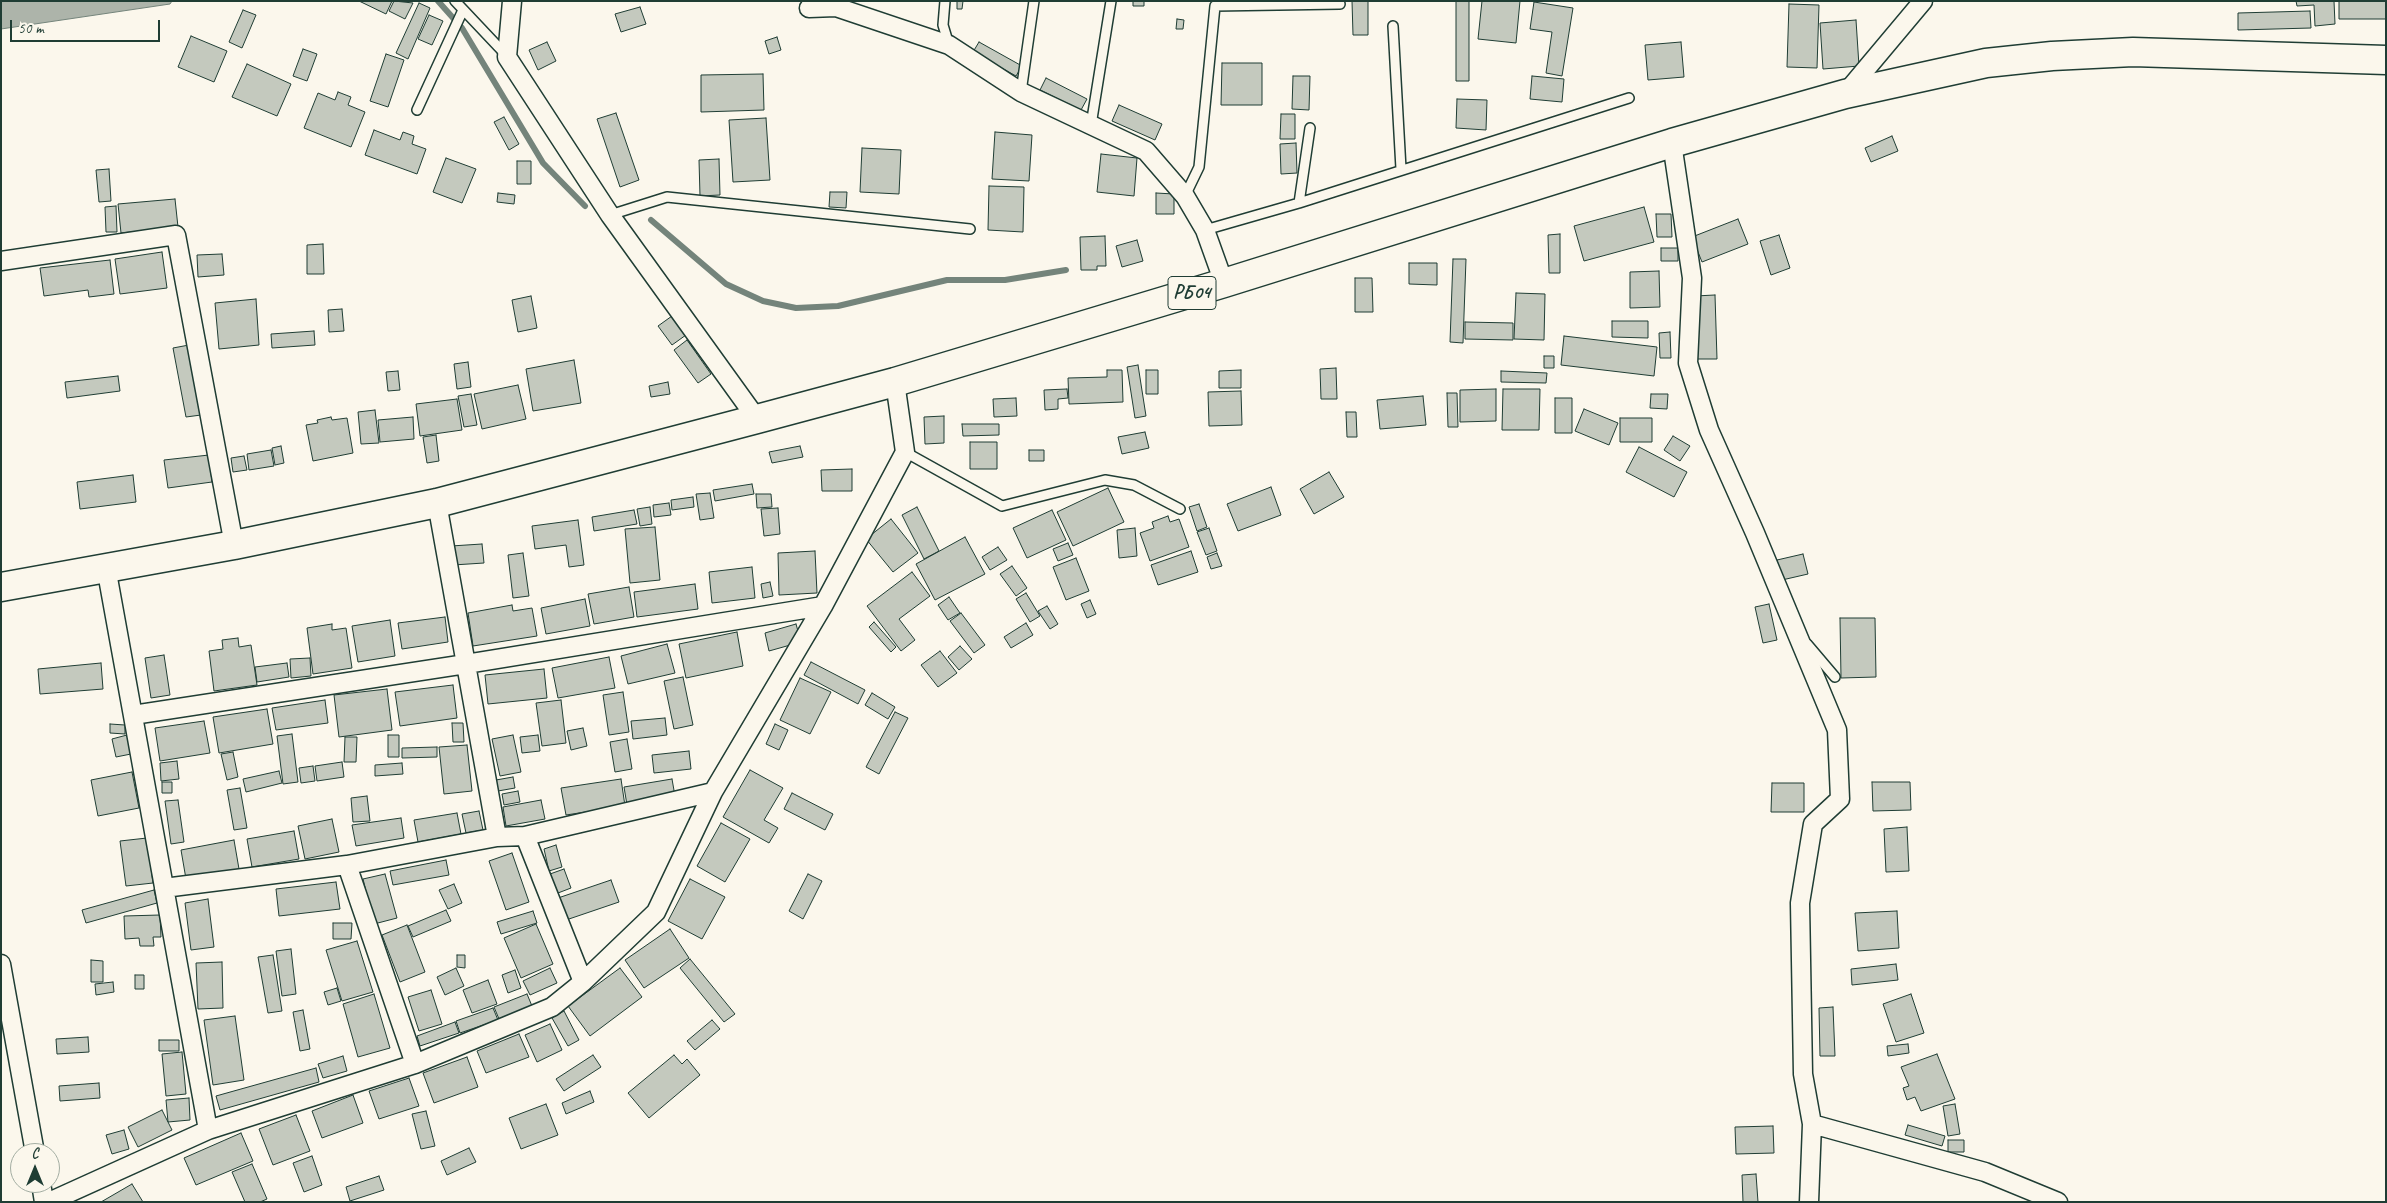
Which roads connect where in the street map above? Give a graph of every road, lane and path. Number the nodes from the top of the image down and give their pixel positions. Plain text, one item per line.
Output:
1 (455, 1) edge
2 (512, 1) edge
3 (946, 1) edge
4 (1034, 1) edge
5 (1111, 1) edge
6 (1923, 1) edge
7 (836, 4) edge
8 (1340, 4) dead end
9 (809, 8) dead end
10 (462, 14) junction
11 (1393, 26) dead end
12 (949, 45) junction
13 (508, 57) junction
14 (2386, 60) edge
15 (1021, 92) junction
16 (1845, 94) junction
17 (1629, 98) dead end
18 (417, 110) dead end
19 (1091, 125) junction
20 (1310, 128) dead end
21 (1672, 143) junction
22 (1401, 169) junction
23 (1185, 196) junction
24 (1299, 203) junction
25 (610, 215) junction
26 (970, 229) dead end
27 (1205, 230) junction
28 (1, 261) edge
29 (1224, 284) junction
30 (895, 382) junction
31 (757, 419) junction
32 (905, 452) junction
33 (437, 503) junction
34 (1180, 509) dead end
35 (234, 544) junction
36 (106, 567) junction
37 (1, 587) edge
38 (823, 606) junction
39 (1796, 631) junction
40 (466, 664) junction
41 (1835, 677) dead end
42 (133, 714) junction
43 (713, 792) junction
44 (525, 836) junction
45 (497, 837) junction
46 (347, 864) junction
47 (164, 888) junction
48 (1, 964) edge
49 (583, 982) junction
50 (415, 1064) junction
51 (1812, 1124) junction
52 (208, 1130) junction
53 (33, 1143) edge
54 (49, 1202) edge
55 (1809, 1202) edge
56 (2058, 1202) edge

1 - 10 lane
2 - 13 street
3 - 12 lane
4 - 15 lane
5 - 19 lane
6 - 16 street
7 - 9 street
7 - 12 street
8 - 23 lane
10 - 13 lane
10 - 18 lane
11 - 22 lane
12 - 15 street
13 - 25 street
14 - 16 main road, РБ04
15 - 19 street
16 - 21 main road, РБ04
17 - 22 lane
19 - 23 street
20 - 24 lane
21 - 29 main road, РБ04
21 - 39 street
22 - 24 lane
23 - 27 street
24 - 27 lane
25 - 26 lane
25 - 31 street
27 - 29 street
28 - 35 street
29 - 30 main road, РБ04
30 - 31 main road, РБ04
30 - 32 street
31 - 33 main road, РБ04
32 - 34 lane
32 - 38 street
33 - 35 main road, РБ04
33 - 40 street
35 - 36 main road, РБ04
36 - 37 main road, РБ04
36 - 42 street
38 - 40 street
38 - 43 street
39 - 41 lane
39 - 51 street
40 - 42 street
40 - 45 street
42 - 47 street
43 - 44 street
43 - 49 street
44 - 45 street
44 - 49 street
45 - 46 street
46 - 47 street
46 - 50 street
47 - 52 street
48 - 53 street
49 - 50 street
50 - 52 street
51 - 55 street
51 - 56 street
52 - 54 street

